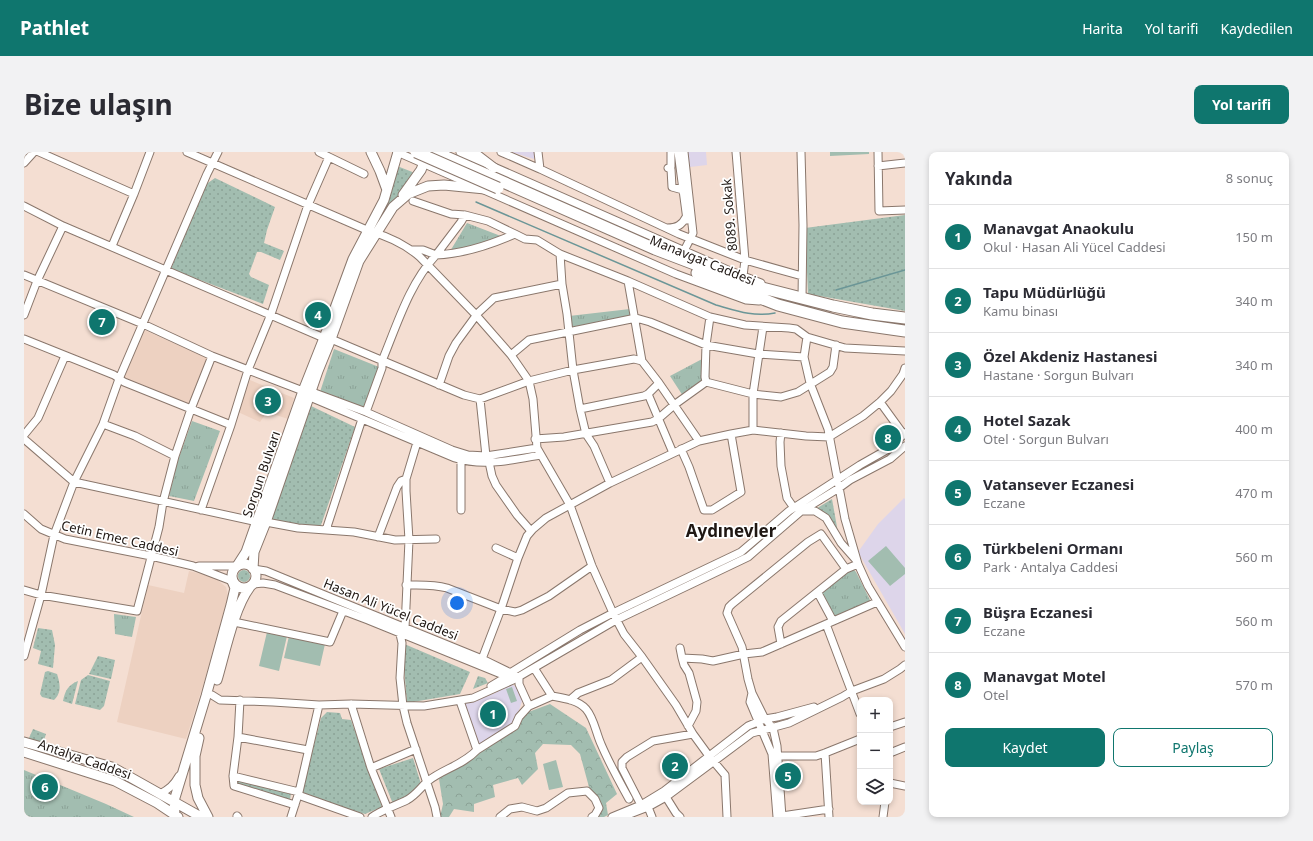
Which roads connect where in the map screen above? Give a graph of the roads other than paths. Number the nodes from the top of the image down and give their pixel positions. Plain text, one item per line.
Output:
1 (34, 152) edge
2 (39, 152) edge
3 (150, 152) edge
4 (187, 152) edge
5 (218, 152) edge
6 (319, 152) edge
7 (371, 152) edge
8 (398, 152) edge
9 (416, 152) edge
10 (428, 152) edge
11 (435, 152) edge
12 (460, 152) edge
13 (473, 152) edge
14 (501, 152) edge
15 (538, 152) edge
16 (671, 152) edge
17 (678, 152) edge
18 (684, 152) edge
19 (736, 152) edge
20 (802, 152) edge
21 (878, 152) edge
22 (329, 157) junction
23 (24, 163) edge
24 (212, 163) junction
25 (423, 163) junction
26 (905, 164) edge
27 (878, 166) junction
28 (494, 168) junction
29 (540, 168) junction
30 (364, 174) dead end
31 (500, 184) junction
32 (485, 189) junction
33 (387, 190) junction
34 (683, 190) junction
35 (134, 194) junction
36 (400, 200) junction
37 (413, 200) dead end
38 (308, 205) junction
39 (24, 206) edge
40 (905, 210) edge
41 (465, 216) junction
42 (686, 217) junction
43 (63, 226) junction
44 (666, 228) junction
45 (373, 232) junction
46 (515, 234) junction
47 (690, 238) junction
48 (112, 246) junction
49 (411, 250) junction
50 (684, 251) junction
51 (560, 254) junction
52 (436, 255) junction
53 (746, 260) junction
54 (427, 264) junction
55 (167, 270) junction
56 (24, 275) edge
57 (743, 276) junction
58 (802, 276) junction
59 (37, 281) junction
60 (628, 281) junction
61 (562, 284) junction
62 (785, 294) junction
63 (802, 299) junction
64 (768, 302) junction
65 (270, 314) junction
66 (24, 315) edge
67 (476, 316) junction
68 (710, 317) junction
69 (636, 318) junction
70 (905, 318) edge
71 (143, 324) junction
72 (763, 327) junction
73 (905, 331) edge
74 (569, 332) junction
75 (807, 337) junction
76 (328, 338) junction
77 (24, 339) edge
78 (706, 345) junction
79 (836, 345) junction
80 (905, 350) edge
81 (758, 354) junction
82 (511, 355) junction
83 (64, 356) junction
84 (212, 356) junction
85 (804, 357) junction
86 (382, 361) junction
87 (642, 361) junction
88 (905, 368) edge
89 (248, 370) junction
90 (573, 370) junction
91 (119, 379) junction
92 (529, 381) junction
93 (706, 382) junction
94 (659, 383) junction
95 (810, 383) junction
96 (439, 385) junction
97 (308, 393) junction
98 (648, 394) junction
99 (753, 394) junction
100 (480, 398) junction
101 (880, 402) junction
102 (674, 405) junction
103 (191, 409) junction
104 (580, 409) junction
105 (364, 416) junction
106 (658, 419) junction
107 (103, 424) junction
108 (231, 425) junction
109 (753, 430) junction
110 (586, 434) junction
111 (731, 434) junction
112 (781, 434) junction
113 (904, 434) edge
114 (24, 435) edge
115 (420, 435) junction
116 (829, 437) junction
117 (24, 438) edge
118 (535, 439) junction
119 (417, 442) junction
120 (699, 442) junction
121 (905, 446) edge
122 (681, 449) junction
123 (539, 451) junction
124 (673, 453) junction
125 (175, 456) junction
126 (488, 459) junction
127 (461, 460) junction
128 (406, 479) junction
129 (838, 480) junction
130 (74, 482) junction
131 (610, 483) junction
132 (839, 488) junction
133 (163, 502) junction
134 (570, 505) junction
135 (794, 508) junction
136 (201, 510) junction
137 (460, 510) dead end
138 (803, 511) junction
139 (24, 514) edge
140 (262, 522) junction
141 (326, 530) junction
142 (531, 532) junction
143 (54, 536) junction
144 (378, 537) junction
145 (436, 539) dead end
146 (409, 540) junction
147 (496, 548) dead end
148 (151, 556) junction
149 (518, 558) junction
150 (858, 564) junction
151 (193, 566) junction
152 (237, 566) junction
153 (592, 566) junction
154 (254, 569) junction
155 (846, 569) junction
156 (232, 581) junction
157 (252, 586) junction
158 (406, 586) junction
159 (24, 590) edge
160 (818, 593) junction
161 (41, 595) junction
162 (877, 602) junction
163 (502, 609) junction
164 (343, 611) junction
165 (613, 613) junction
166 (616, 620) junction
167 (833, 621) junction
168 (234, 622) junction
169 (826, 624) junction
170 (403, 631) junction
171 (781, 644) junction
172 (905, 645) edge
173 (680, 648) dead end
174 (744, 654) junction
175 (24, 656) edge
176 (642, 656) junction
177 (682, 658) junction
178 (482, 659) junction
179 (905, 664) edge
180 (534, 668) junction
181 (513, 678) junction
182 (852, 691) junction
183 (752, 693) junction
184 (212, 695) junction
185 (552, 696) junction
186 (842, 697) junction
187 (240, 700) junction
188 (570, 700) junction
189 (460, 701) junction
190 (351, 704) junction
191 (319, 705) junction
192 (857, 705) edge
193 (402, 706) junction
194 (529, 706) junction
195 (765, 719) junction
196 (758, 722) junction
197 (905, 722) edge
198 (688, 726) junction
199 (893, 726) edge
200 (773, 728) junction
201 (761, 730) junction
202 (693, 734) junction
203 (238, 737) junction
204 (857, 740) edge
205 (24, 742) edge
206 (905, 747) edge
207 (416, 748) junction
208 (308, 750) junction
209 (477, 750) junction
210 (893, 751) edge
211 (24, 752) edge
212 (825, 753) junction
213 (777, 756) junction
214 (711, 758) junction
215 (371, 768) junction
216 (183, 769) junction
217 (233, 776) junction
218 (427, 782) junction
219 (893, 784) edge
220 (905, 786) edge
221 (299, 793) junction
222 (160, 794) junction
223 (666, 797) junction
224 (629, 799) dead end
225 (174, 801) junction
226 (294, 805) junction
227 (885, 805) edge
228 (201, 806) junction
229 (644, 806) junction
230 (387, 808) junction
231 (829, 813) edge
232 (176, 816) edge
233 (780, 816) edge
234 (202, 817) edge
235 (208, 817) edge
236 (291, 817) edge
237 (360, 817) edge
238 (372, 817) edge
239 (391, 817) edge
240 (437, 817) edge
241 (500, 817) edge
242 (592, 817) edge
243 (612, 817) edge
244 (622, 817) edge
245 (652, 817) edge
246 (680, 817) edge
247 (727, 817) edge
248 (883, 817) edge

1 - 23 street
2 - 35 street
3 - 35 street
4 - 24 street
5 - 24 street
6 - 22 street
7 - 33 main road
8 - 25 street
8 - 33 main road, Sorgun Bulvarı
9 - 31 highway, bridge
10 - 25 main road, Sorgun Bulvarı
11 - 31 highway
12 - 28 street
13 - 28 main road
14 - 29 street
15 - 29 street
16 - 34 street
17 - 34 street
18 - 47 street
19 - 53 street, 8089. Sokak
20 - 58 street
21 - 27 street
22 - 30 street
22 - 38 street
24 - 38 street
24 - 55 street
25 - 32 street
25 - 36 main road, Sorgun Bulvarı
26 - 27 street
27 - 40 street
28 - 50 street
29 - 44 street
31 - 62 highway, Manavgat Caddesi
31 - 64 highway, Manavgat Caddesi
32 - 36 main road
32 - 64 street
33 - 45 main road, Sorgun Bulvarı
34 - 42 street
35 - 48 street
36 - 45 main road, Sorgun Bulvarı
37 - 41 street
38 - 45 street
38 - 65 street
39 - 43 street
41 - 46 street
41 - 52 street
42 - 44 street
42 - 47 street
43 - 48 street
43 - 59 street
44 - 47 street
45 - 49 street
45 - 76 main road, Sorgun Bulvarı
46 - 51 street
46 - 52 street
47 - 50 street
47 - 53 street
48 - 55 street
49 - 52 street
49 - 54 street
50 - 57 street
51 - 60 street
51 - 61 street
52 - 54 street
53 - 57 street, 8089. Sokak
53 - 58 street
54 - 67 street
54 - 86 street
55 - 65 street
55 - 71 street
56 - 59 street
57 - 62 street
58 - 63 street
59 - 66 street
59 - 71 street
60 - 68 street
60 - 69 street
61 - 67 street
61 - 74 street
62 - 63 highway, Manavgat Caddesi
63 - 70 highway, Manavgat Caddesi
64 - 73 highway, Manavgat Caddesi
65 - 76 street
65 - 89 street
67 - 82 street
67 - 96 street
68 - 72 street
68 - 78 street
69 - 74 street
69 - 78 street
69 - 87 street
71 - 84 street
71 - 91 street
72 - 75 street
72 - 81 street
74 - 82 street
74 - 90 street
75 - 79 street
75 - 85 street
76 - 86 street
76 - 97 main road, Sorgun Bulvarı
77 - 83 street
78 - 81 street
78 - 93 street
79 - 80 street
79 - 95 street
81 - 85 street
81 - 99 street
82 - 92 street
83 - 91 street
83 - 114 street
84 - 89 street
84 - 103 street
85 - 95 street
86 - 96 street
86 - 105 street
87 - 90 street
87 - 94 street
88 - 101 street
89 - 97 street
89 - 108 street
90 - 92 street
90 - 104 street
91 - 103 street
91 - 107 street
92 - 100 street
92 - 118 street
93 - 99 street
93 - 102 street
94 - 98 street
94 - 102 street
95 - 99 street
95 - 116 street
96 - 100 street
97 - 105 street
97 - 140 main road, Sorgun Bulvarı
98 - 104 street
98 - 106 street
99 - 109 street
100 - 126 street
101 - 113 street
101 - 116 street
102 - 106 street
102 - 120 street
103 - 108 street
103 - 125 street
104 - 110 street
105 - 115 street
105 - 119 street
105 - 141 street
106 - 110 street
106 - 124 street
107 - 125 street
107 - 130 street
108 - 136 street
109 - 111 street
109 - 112 street
110 - 118 street
110 - 131 street
111 - 120 street
111 - 122 street
112 - 116 street
112 - 135 street
113 - 129 street
115 - 119 street
115 - 126 street
116 - 129 street
117 - 130 street
118 - 123 street
119 - 127 street
119 - 128 street
120 - 122 street
121 - 132 street
122 - 124 street
123 - 126 street
123 - 134 street
124 - 131 street
125 - 133 street
126 - 127 street
126 - 142 street
127 - 137 street
128 - 144 street
128 - 146 street
129 - 132 street
129 - 135 street
130 - 133 street
130 - 143 street
131 - 134 street
132 - 138 street
132 - 150 street
133 - 136 street
133 - 148 street
134 - 142 street
134 - 153 street
135 - 165 street
136 - 140 street
138 - 150 street
138 - 166 street
139 - 143 street, Cetin Emec Caddesi
140 - 141 street
140 - 152 main road, Sorgun Bulvarı
140 - 154 main road, Sorgun Bulvarı
141 - 144 street
142 - 149 street
143 - 148 street, Cetin Emec Caddesi
143 - 161 street
144 - 146 street
145 - 146 street
146 - 158 street
147 - 149 street
148 - 151 street, Cetin Emec Caddesi
148 - 161 street
149 - 163 street
150 - 155 street
150 - 162 street
151 - 152 street
151 - 156 street
152 - 154 main road
152 - 156 main road
153 - 163 street
153 - 165 street
154 - 157 main road
154 - 170 street, Hasan Ali Yücel Caddesi
155 - 160 street
155 - 174 street
156 - 157 main road
156 - 216 main road
157 - 164 street, Hasan Ali Yücel Caddesi
157 - 168 main road
158 - 163 street
158 - 170 street
159 - 161 street
160 - 167 street
160 - 171 street
161 - 175 street
162 - 167 street
162 - 172 street
163 - 178 street
164 - 168 street
164 - 170 street, Hasan Ali Yücel Caddesi
165 - 166 street
165 - 181 street
166 - 176 street
166 - 180 street
167 - 169 street
168 - 184 main road
169 - 171 street
169 - 182 street
170 - 178 street, Hasan Ali Yücel Caddesi
170 - 181 street, Hasan Ali Yücel Caddesi
170 - 193 street
171 - 174 street
173 - 177 street
174 - 177 street
174 - 183 street
176 - 188 street
176 - 198 street
177 - 198 street
178 - 181 street, Hasan Ali Yücel Caddesi
179 - 182 street
180 - 181 street
180 - 185 street
181 - 189 street
181 - 194 street
182 - 186 street
182 - 192 street
183 - 195 street
183 - 196 street
184 - 187 street
184 - 228 main road
185 - 188 street
185 - 194 street
186 - 195 street
186 - 200 street
187 - 191 street
187 - 203 street
188 - 224 street
189 - 193 street
189 - 209 street
190 - 191 street
190 - 193 street
190 - 215 street
191 - 208 street
193 - 207 street
194 - 209 street
195 - 196 street
195 - 200 street
196 - 201 street
196 - 214 street
197 - 199 street
198 - 202 street
200 - 201 street
200 - 213 street
201 - 214 street
201 - 233 street
202 - 214 street
202 - 229 street
203 - 208 street
203 - 217 street
204 - 212 street
205 - 222 main road, Antalya Caddesi
206 - 210 street
207 - 215 street
207 - 218 street
208 - 221 street
209 - 218 street
211 - 232 main road, Antalya Caddesi
212 - 213 street
212 - 231 street
213 - 233 street
214 - 223 street
214 - 229 street
214 - 247 street
215 - 230 street
216 - 222 street
216 - 225 main road
217 - 221 street
217 - 226 street
218 - 230 street
218 - 240 street
219 - 220 street
221 - 226 street
221 - 237 street
222 - 225 main road, Antalya Caddesi
223 - 229 street
223 - 246 street
225 - 232 main road
225 - 234 main road, Antalya Caddesi
226 - 236 street
227 - 248 street
228 - 234 main road
228 - 235 main road
229 - 243 street
229 - 244 street
229 - 245 street
230 - 238 street
230 - 239 street
231 - 233 street
241 - 242 street

